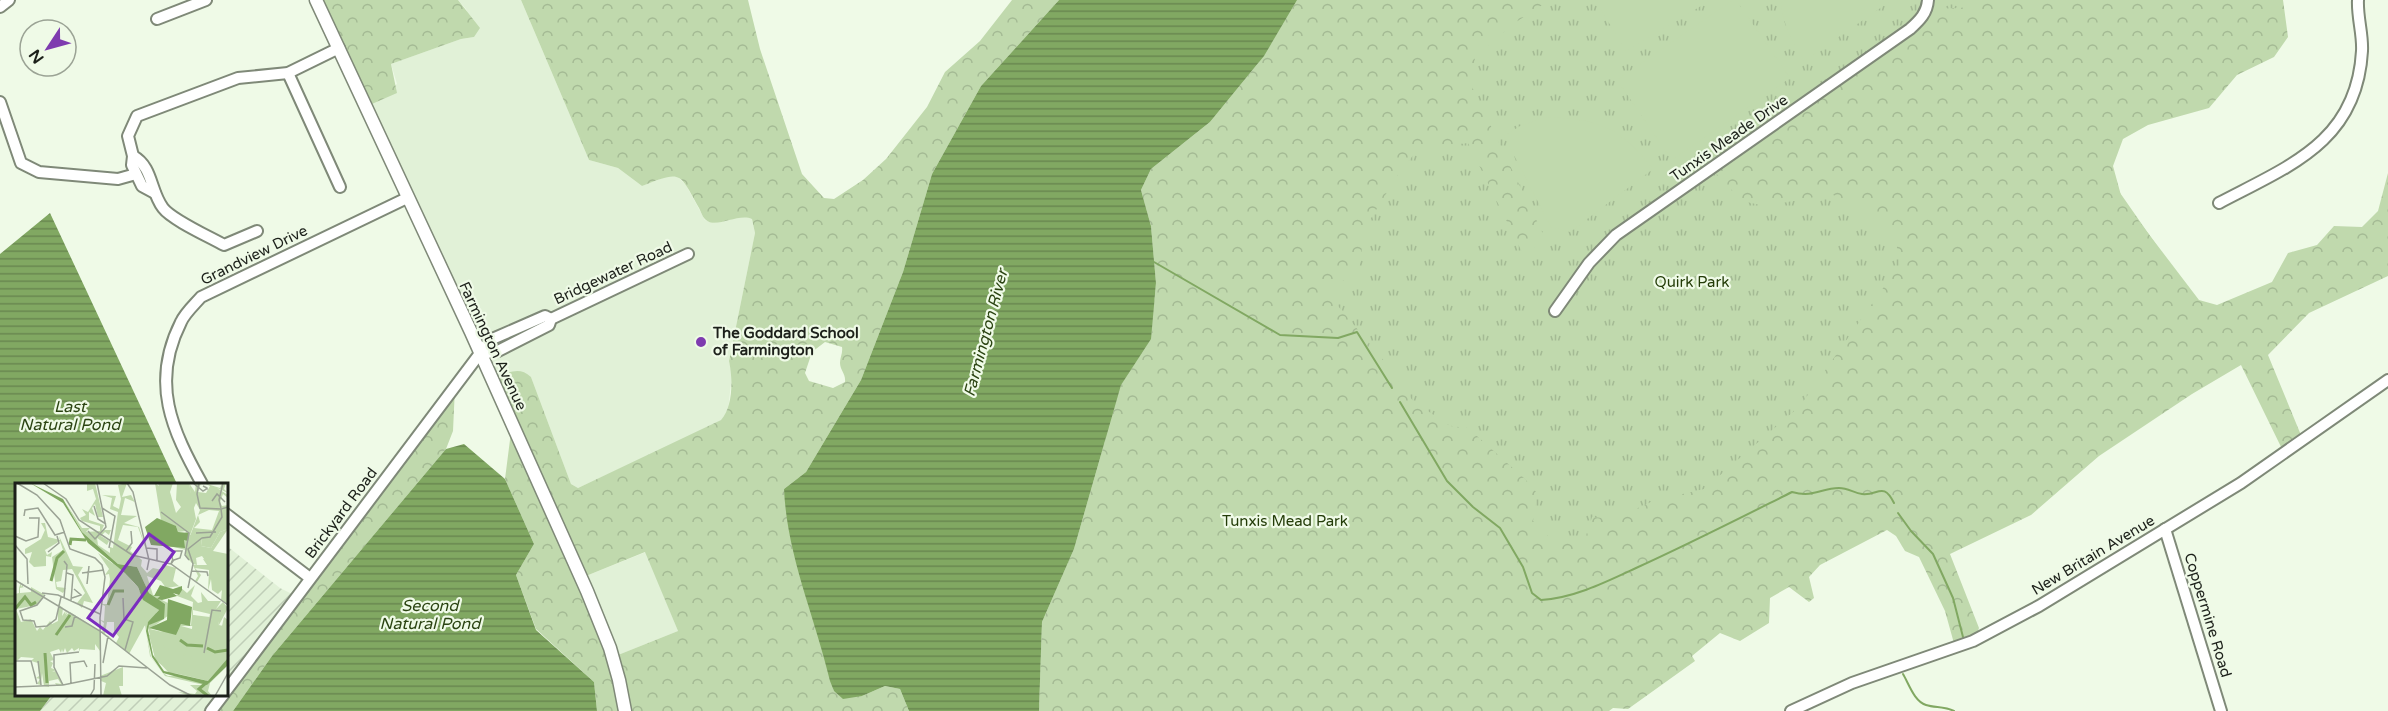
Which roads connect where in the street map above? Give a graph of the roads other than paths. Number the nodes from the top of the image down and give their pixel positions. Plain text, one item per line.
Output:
1 (9, 0) edge
2 (206, 0) edge
3 (316, 0) edge
4 (1928, 0) edge
5 (2358, 0) edge
6 (0, 6) edge
7 (157, 19) dead end
8 (339, 48) junction
9 (288, 73) junction
10 (0, 102) edge
11 (133, 156) junction
12 (136, 174) junction
13 (340, 187) dead end
14 (155, 193) junction
15 (408, 198) junction
16 (2219, 203) dead end
17 (257, 231) dead end
18 (688, 255) dead end
19 (1555, 311) dead end
20 (481, 354) junction
21 (2388, 380) edge
22 (202, 483) edge
23 (228, 516) edge
24 (2165, 529) junction
25 (310, 578) junction
26 (228, 688) edge
27 (222, 696) edge
28 (211, 711) edge
29 (625, 711) edge
30 (1791, 711) edge
31 (2221, 711) edge

1 - 6 street
2 - 7 street
3 - 8 main road, Farmington Avenue
4 - 19 street, Tunxis Meade Drive
5 - 16 street
8 - 9 street
8 - 15 main road, Farmington Avenue
9 - 11 street
9 - 13 street
10 - 12 street
11 - 12 street
11 - 14 street
12 - 14 street
14 - 17 street
15 - 20 main road, Farmington Avenue
15 - 22 street, Grandview Drive
18 - 20 street, Bridgewater Road
20 - 25 street, Brickyard Road
20 - 29 main road, Farmington Avenue
21 - 24 street, New Britain Avenue
23 - 25 street
24 - 30 street, New Britain Avenue
24 - 31 street, Coppermine Road
25 - 26 street, Brickyard Road
27 - 28 street

